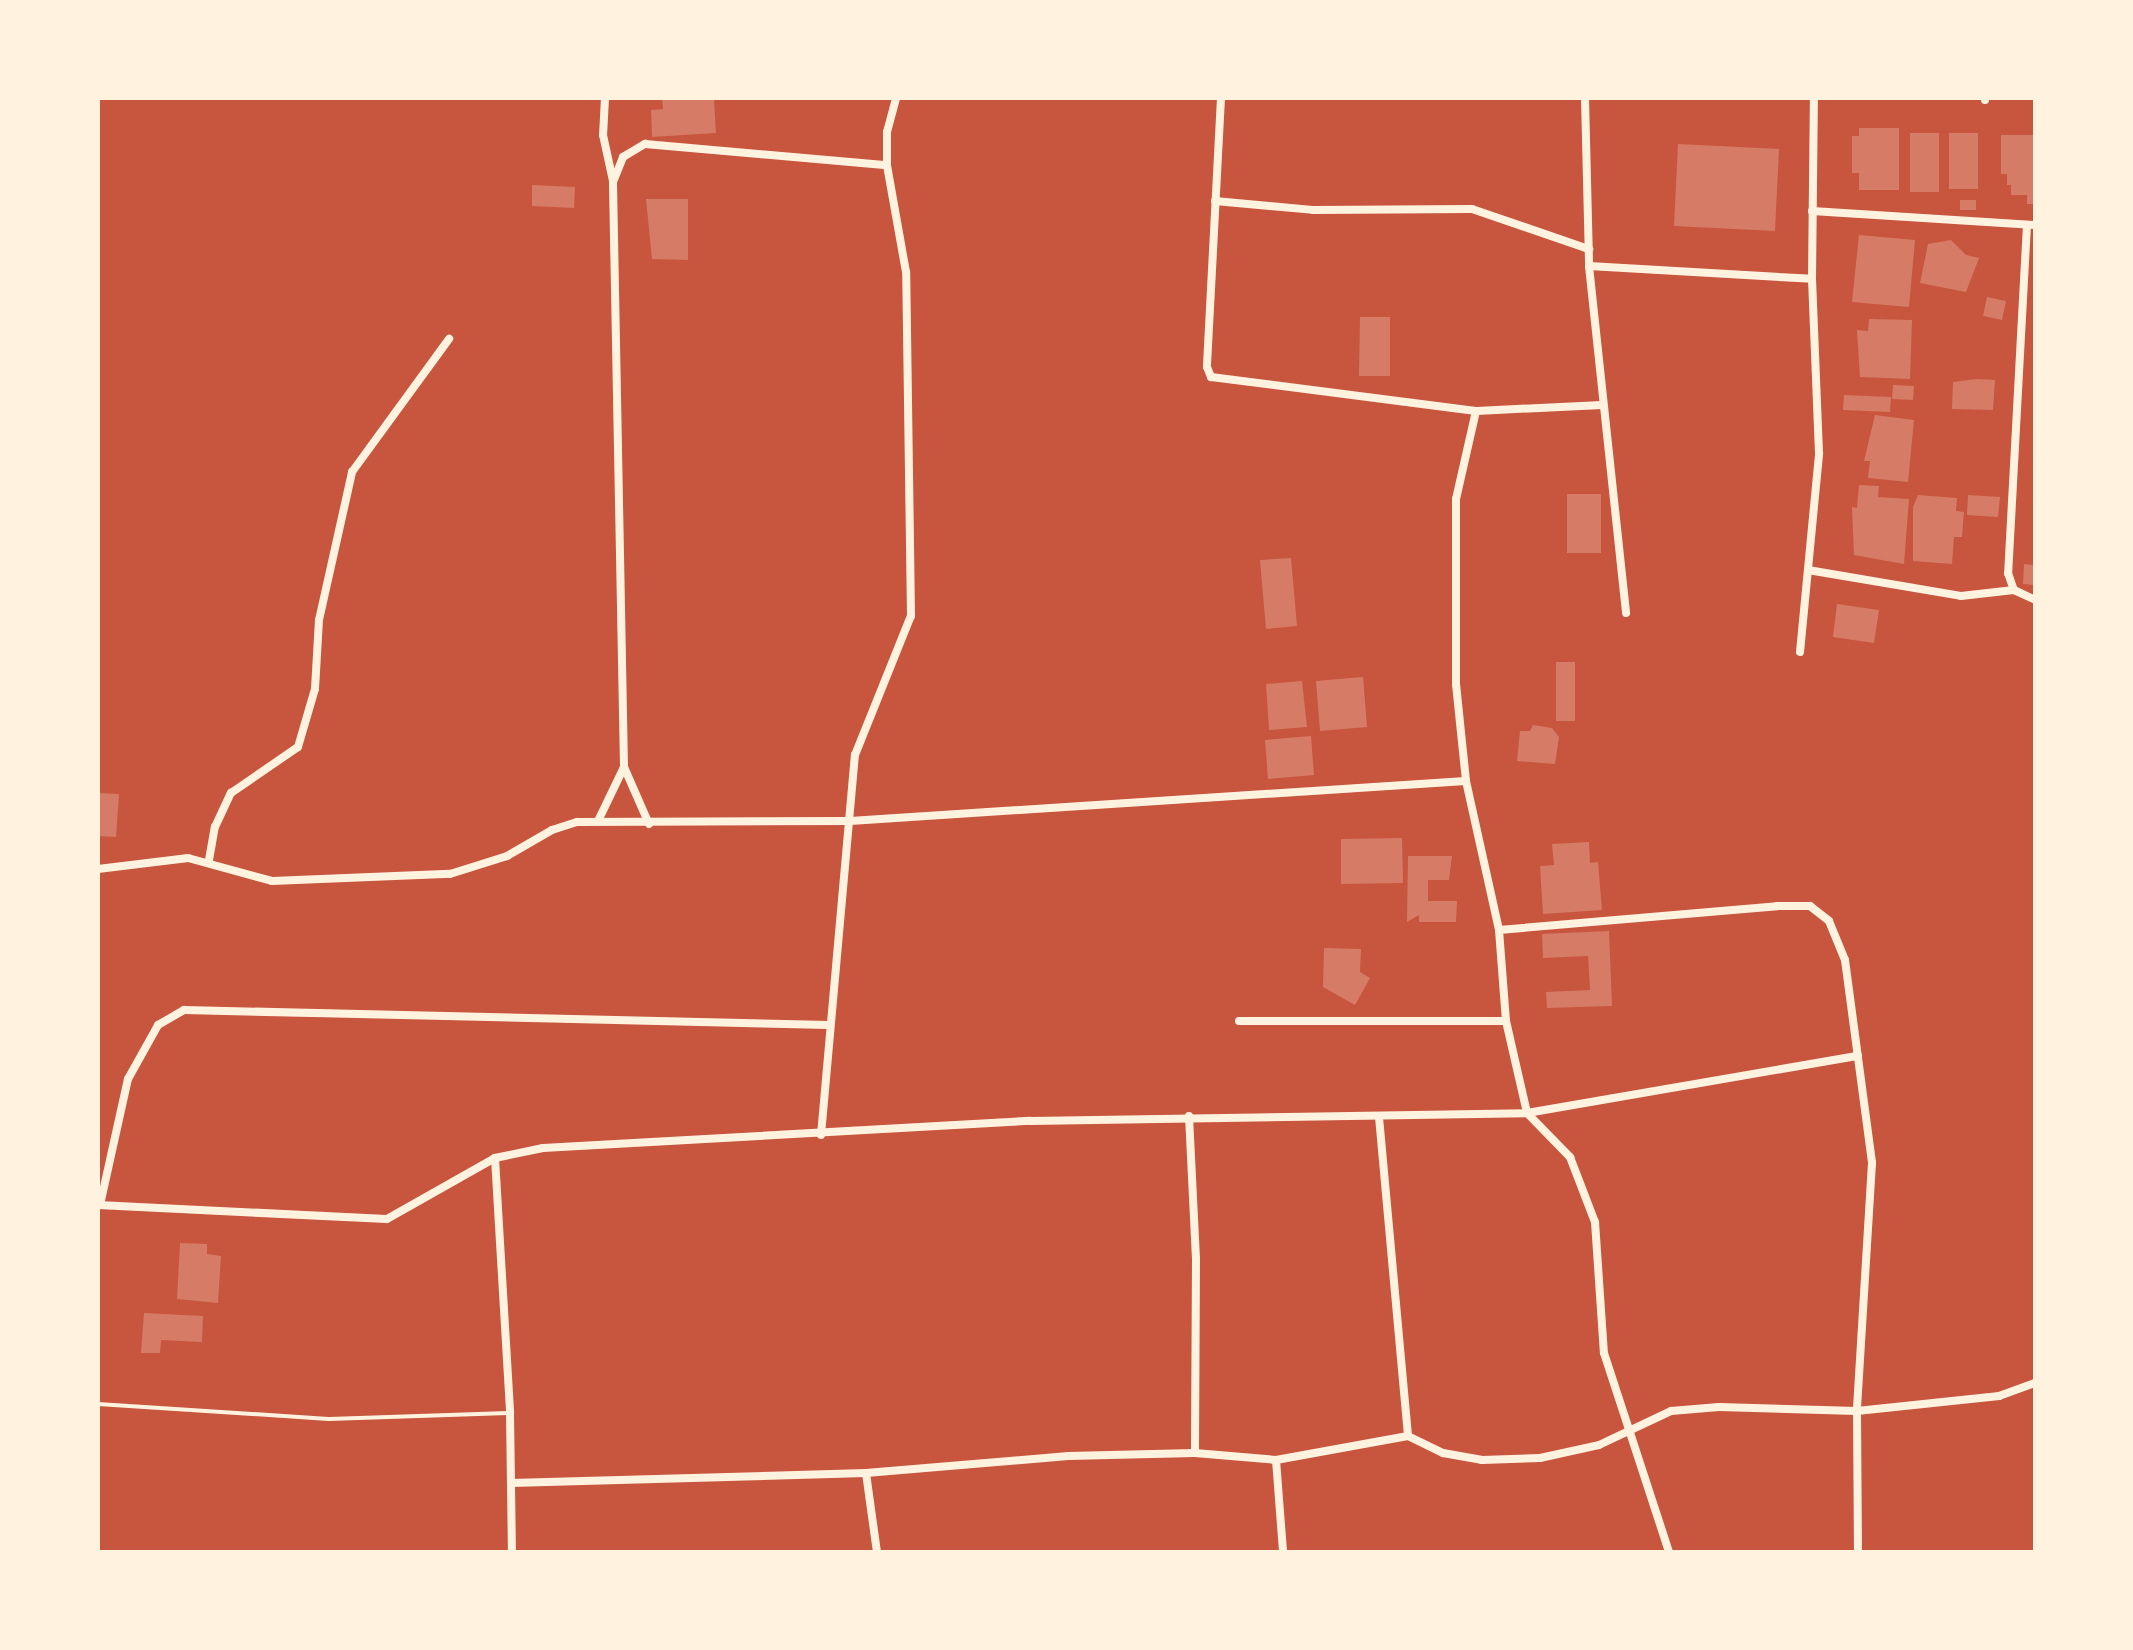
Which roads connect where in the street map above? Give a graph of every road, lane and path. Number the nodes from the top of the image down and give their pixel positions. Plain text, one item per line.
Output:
1 (605, 98) edge
2 (896, 98) edge
3 (1221, 98) edge
4 (1585, 98) edge
5 (1814, 98) edge
6 (887, 165) junction
7 (613, 182) junction
8 (1215, 201) junction
9 (1812, 211) junction
10 (2031, 225) edge
11 (1589, 249) junction
12 (1589, 266) junction
13 (1812, 279) junction
14 (449, 339) dead end
15 (1602, 405) junction
16 (1476, 411) junction
17 (1808, 570) junction
18 (2014, 590) junction
19 (2035, 600) edge
20 (1626, 613) dead end
21 (1800, 652) dead end
22 (624, 767) junction
23 (1466, 781) junction
24 (598, 821) junction
25 (850, 821) junction
26 (649, 824) junction
27 (209, 860) junction
28 (98, 869) edge
29 (1499, 930) junction
30 (1239, 1021) dead end
31 (1506, 1021) junction
32 (829, 1025) junction
33 (1858, 1056) junction
34 (1527, 1113) junction
35 (1189, 1116) junction
36 (1379, 1117) junction
37 (821, 1135) junction
38 (495, 1158) junction
39 (99, 1205) edge
40 (2035, 1383) edge
41 (98, 1404) edge
42 (1857, 1411) junction
43 (510, 1413) junction
44 (1630, 1427) junction
45 (1408, 1436) junction
46 (1195, 1453) junction
47 (1276, 1460) junction
48 (866, 1473) junction
49 (511, 1483) junction
50 (512, 1552) edge
51 (877, 1552) edge
52 (1283, 1552) edge
53 (1669, 1552) edge
54 (1858, 1552) edge

1 - 7 street
2 - 6 street
3 - 8 street
4 - 11 street
5 - 9 street
6 - 7 street
6 - 25 street
7 - 22 street
8 - 11 street
8 - 16 street
9 - 10 street
9 - 13 street
10 - 18 street
11 - 12 street
12 - 13 street
12 - 15 street
13 - 17 street
14 - 27 street
15 - 16 street
15 - 20 street
16 - 23 street
17 - 18 street
17 - 21 street
18 - 19 street
22 - 24 street
22 - 26 street
23 - 25 street
23 - 29 street
24 - 26 street
24 - 27 street
25 - 26 street
25 - 32 street
27 - 28 street
29 - 31 street
29 - 33 street
30 - 31 street
31 - 34 street
32 - 37 street
32 - 39 street
33 - 34 street
33 - 42 street
34 - 36 street
34 - 44 street
35 - 36 street
35 - 37 street
35 - 46 street
36 - 45 street
37 - 38 street
38 - 39 street
38 - 43 street
40 - 42 street
41 - 43 lane
42 - 44 street
42 - 54 street
43 - 49 street
44 - 45 street
44 - 53 street
45 - 47 street
46 - 47 street
46 - 48 street
47 - 52 street
48 - 49 street
48 - 51 street
49 - 50 street

